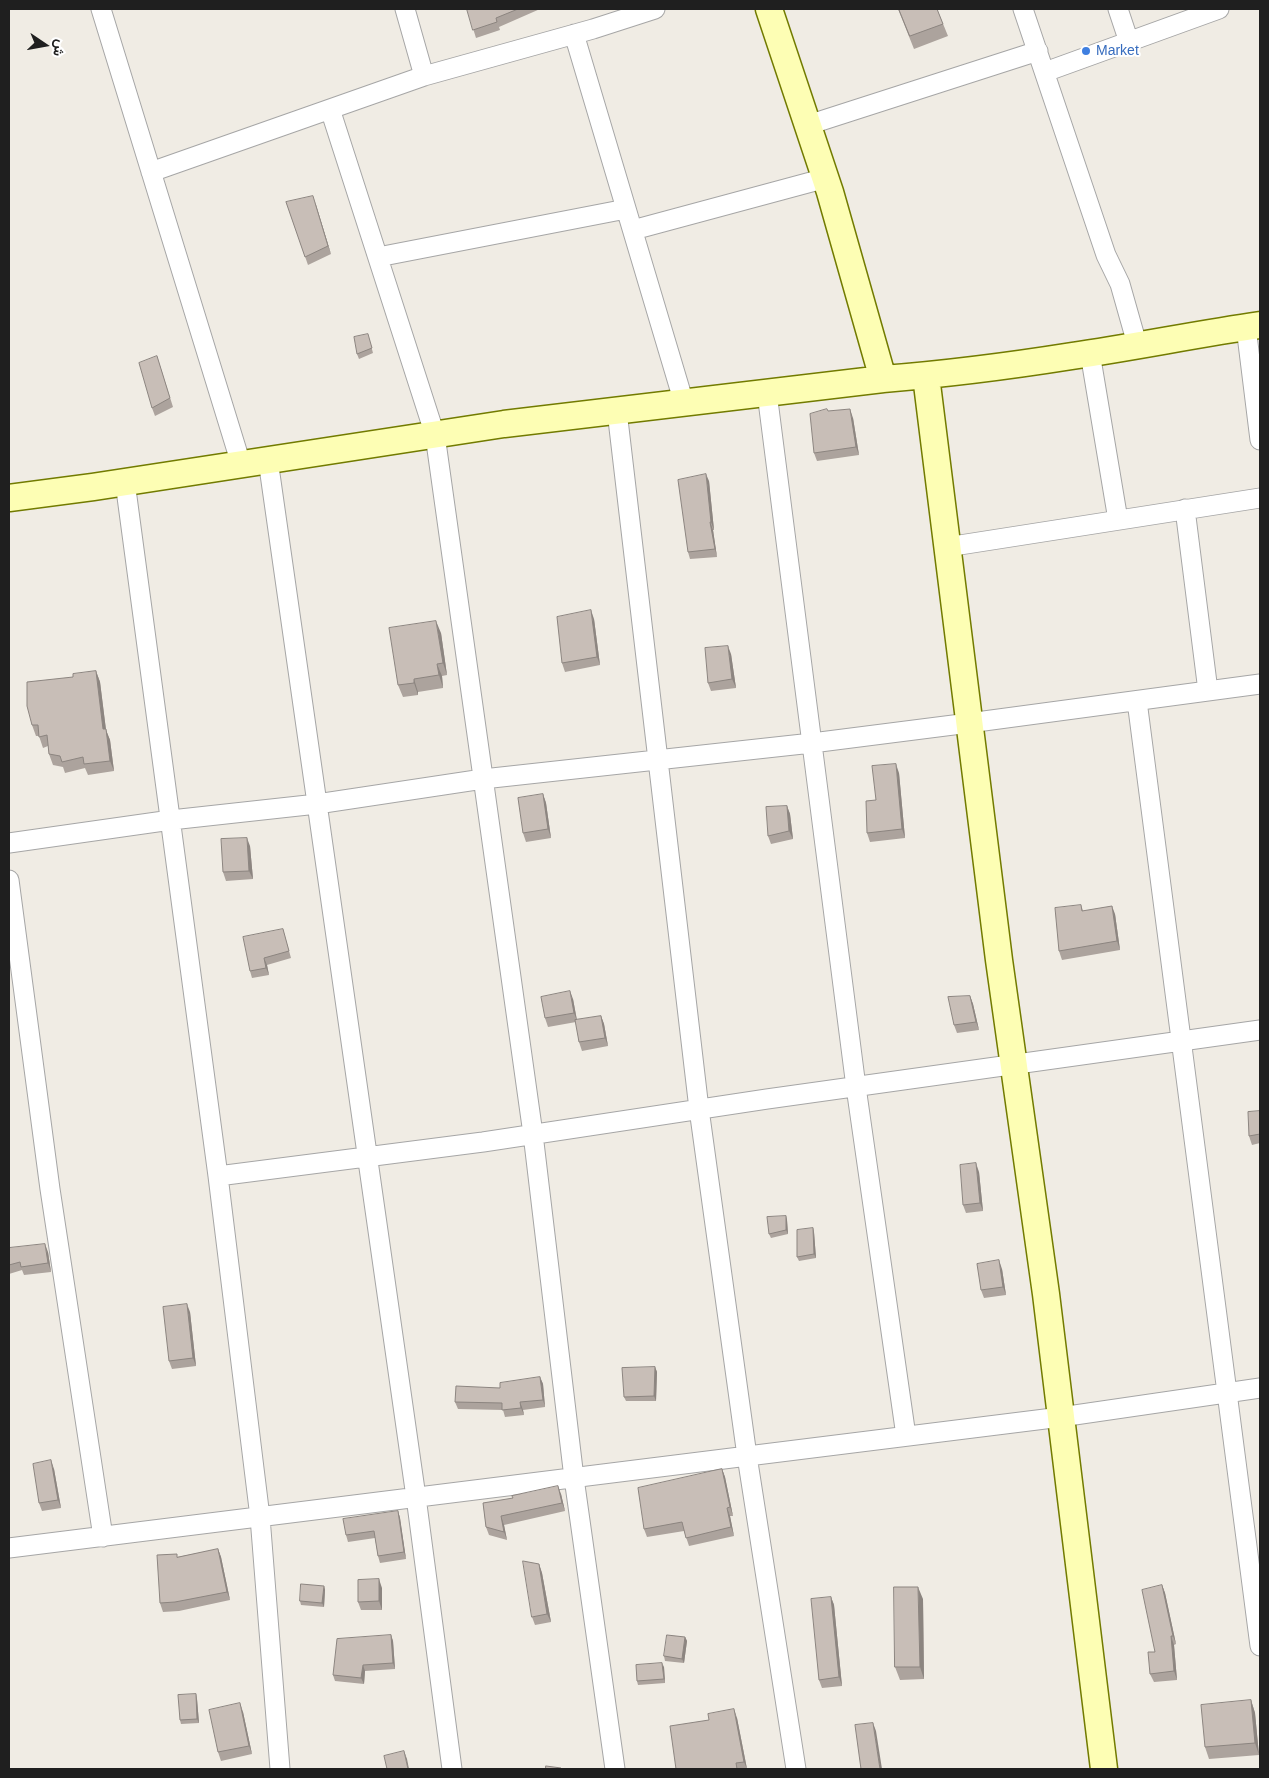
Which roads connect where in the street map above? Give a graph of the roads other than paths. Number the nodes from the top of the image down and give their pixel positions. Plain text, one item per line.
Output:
1 (101, 9) edge
2 (405, 9) edge
3 (655, 9) edge
4 (769, 9) edge
5 (1024, 9) edge
6 (1118, 9) edge
7 (1210, 10) edge
8 (574, 34) junction
9 (1129, 42) junction
10 (1038, 51) junction
11 (1045, 72) junction
12 (424, 76) junction
13 (330, 109) junction
14 (808, 125) junction
15 (151, 172) junction
16 (826, 178) junction
17 (626, 209) junction
18 (633, 230) junction
19 (378, 258) junction
20 (1253, 326) edge
21 (1137, 344) junction
22 (1090, 353) junction
23 (926, 376) junction
24 (883, 379) junction
25 (766, 393) junction
26 (684, 403) junction
27 (617, 410) junction
28 (435, 435) junction
29 (1260, 440) edge
30 (268, 460) junction
31 (241, 464) junction
32 (125, 482) junction
33 (9, 498) edge
34 (1260, 498) edge
35 (1186, 509) junction
36 (1118, 520) junction
37 (947, 547) junction
38 (1260, 684) edge
39 (1208, 691) junction
40 (1138, 701) junction
41 (969, 724) junction
42 (812, 743) junction
43 (658, 759) junction
44 (483, 779) junction
45 (317, 804) junction
46 (170, 820) junction
47 (9, 843) edge
48 (9, 880) edge
49 (1260, 1030) edge
50 (1179, 1041) junction
51 (1014, 1064) junction
52 (856, 1087) junction
53 (699, 1110) junction
54 (533, 1134) junction
55 (367, 1157) junction
56 (218, 1176) junction
57 (1260, 1388) edge
58 (1225, 1393) junction
59 (1061, 1417) junction
60 (906, 1436) junction
61 (748, 1456) junction
62 (574, 1478) junction
63 (416, 1497) junction
64 (260, 1517) junction
65 (103, 1536) junction
66 (9, 1548) edge
67 (1260, 1646) edge
68 (280, 1769) edge
69 (452, 1769) edge
70 (615, 1769) edge
71 (796, 1769) edge
72 (1104, 1769) edge

1 - 15 street
2 - 12 street
3 - 8 street
4 - 14 street
5 - 10 street
6 - 9 street
7 - 9 street
8 - 12 street
8 - 17 street
9 - 11 street
10 - 11 street
10 - 14 street
11 - 21 street
12 - 13 street
13 - 15 street
13 - 19 street
14 - 16 street
15 - 31 street
16 - 18 street
16 - 24 street
17 - 18 street
17 - 19 street
18 - 26 street
19 - 28 street
20 - 21 street
20 - 29 street
21 - 22 street
22 - 23 street
22 - 36 street
23 - 24 street
23 - 37 street
24 - 25 street
25 - 26 street
25 - 42 street
26 - 27 street
27 - 28 street
27 - 43 street
28 - 30 street
28 - 44 street
30 - 31 street
30 - 45 street
31 - 32 street
32 - 33 street
32 - 46 street
34 - 35 street
35 - 36 street
35 - 39 street
36 - 37 street
37 - 41 street
38 - 39 street
39 - 40 street
40 - 41 street
40 - 50 street
41 - 42 street
41 - 51 street
42 - 43 street
42 - 52 street
43 - 44 street
43 - 53 street
44 - 45 street
44 - 54 street
45 - 46 street
45 - 55 street
46 - 47 street
46 - 56 street
48 - 65 street
49 - 50 street
50 - 51 street
50 - 58 street
51 - 52 street
51 - 59 street
52 - 53 street
52 - 60 street
53 - 54 street
53 - 61 street
54 - 55 street
54 - 62 street
55 - 56 street
55 - 63 street
56 - 64 street
57 - 58 street
58 - 59 street
58 - 67 street
59 - 60 street
59 - 72 street
60 - 61 street
61 - 62 street
61 - 71 street
62 - 63 street
62 - 70 street
63 - 64 street
63 - 69 street
64 - 65 street
64 - 68 street
65 - 66 street

